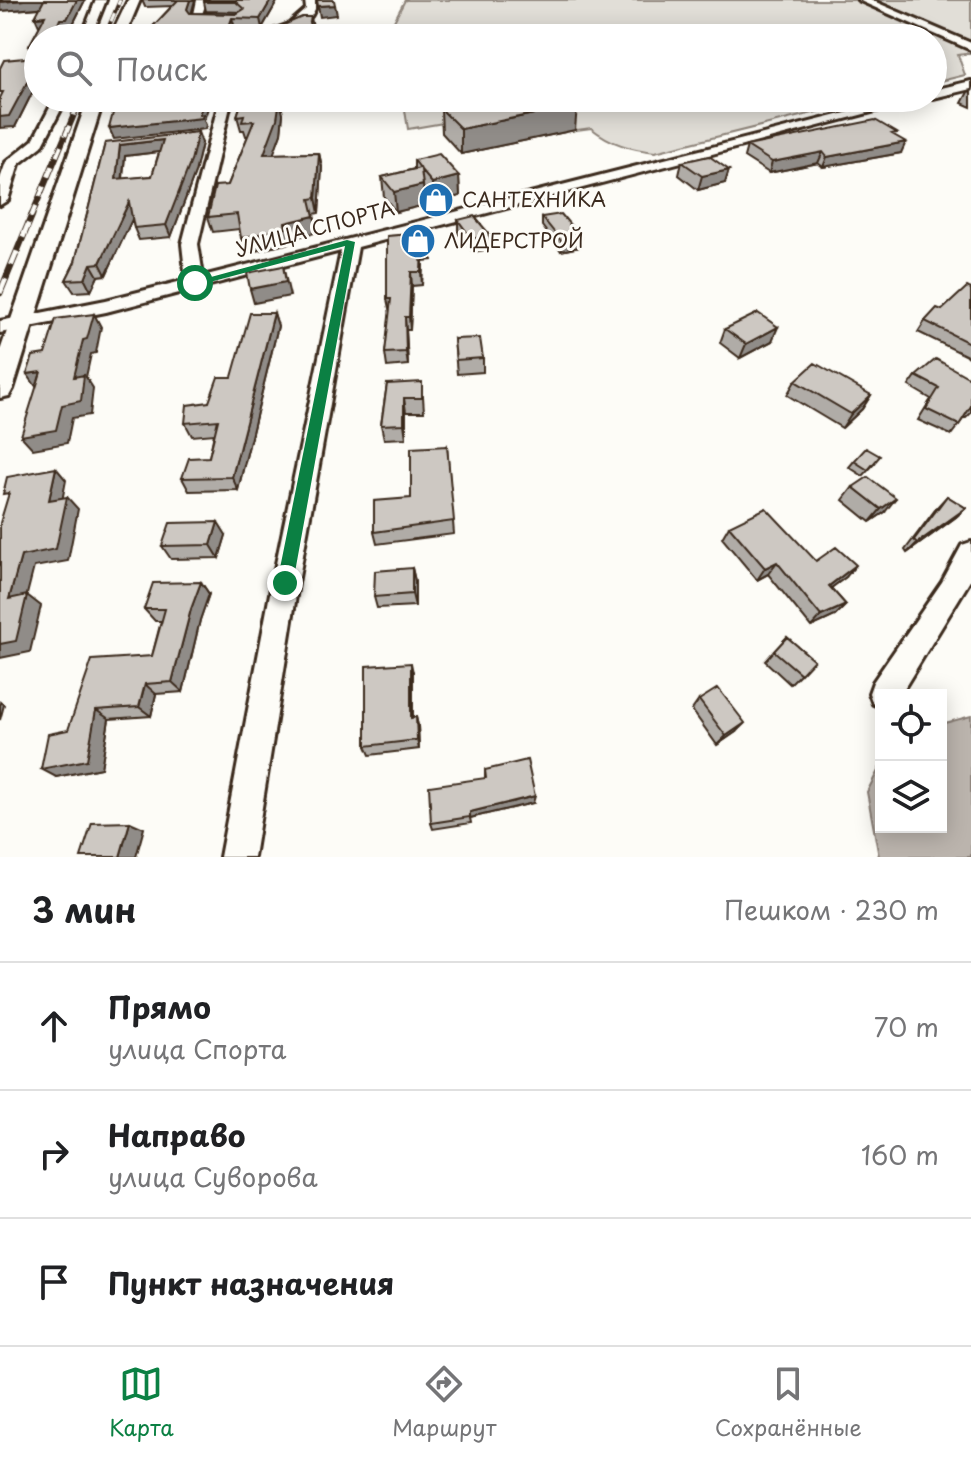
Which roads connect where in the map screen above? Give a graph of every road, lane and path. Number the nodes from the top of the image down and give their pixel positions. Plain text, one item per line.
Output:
1 (101, 0) edge
2 (134, 0) edge
3 (202, 0) edge
4 (310, 0) edge
5 (863, 0) edge
6 (238, 17) edge
7 (92, 24) edge
8 (123, 24) edge
9 (295, 24) edge
10 (918, 24) edge
11 (947, 37) edge
12 (971, 47) edge
13 (967, 88) edge
14 (947, 92) edge
15 (55, 112) edge
16 (91, 112) edge
17 (220, 112) edge
18 (864, 112) edge
19 (6, 163) edge
20 (0, 200) edge
21 (351, 242) junction
22 (195, 283) junction
23 (11, 326) edge
24 (0, 389) edge
25 (971, 553) edge
26 (887, 689) edge
27 (237, 857) edge

1 - 7 street
2 - 8 main road
3 - 6 street
4 - 9 street
5 - 10 street
11 - 12 street
13 - 14 street
15 - 19 street
16 - 23 main road
17 - 22 street
18 - 21 street, УЛИЦА СПОРТА
19 - 20 street
21 - 22 street, УЛИЦА СПОРТА
21 - 27 street
22 - 23 street, УЛИЦА СПОРТА
23 - 24 main road
25 - 26 street

